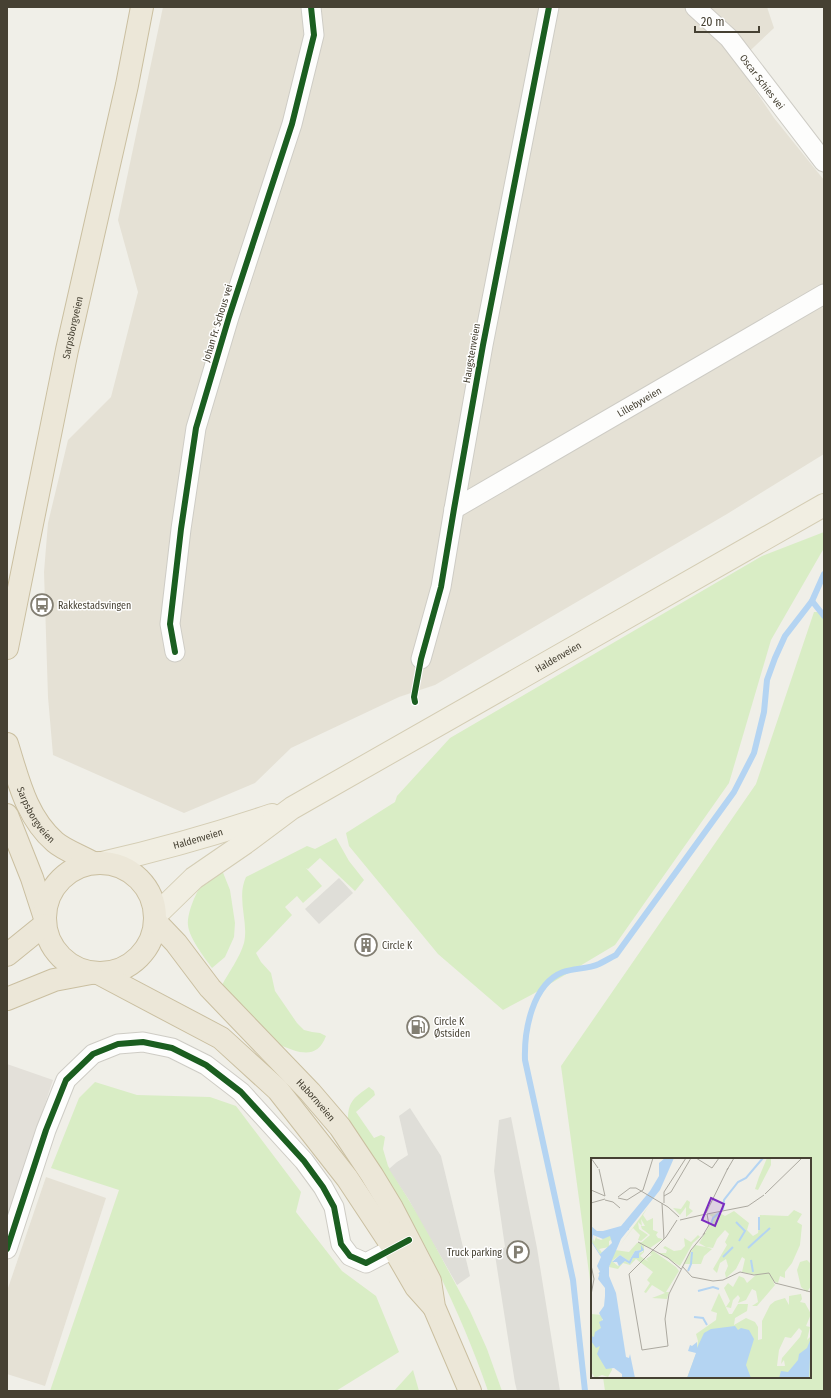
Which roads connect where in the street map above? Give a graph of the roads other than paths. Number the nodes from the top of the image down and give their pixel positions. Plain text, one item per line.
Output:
1 (142, 7) edge
2 (311, 7) edge
3 (549, 7) edge
4 (695, 7) edge
5 (824, 162) edge
6 (824, 294) edge
7 (824, 505) edge
8 (454, 508) junction
9 (7, 648) edge
10 (175, 652) dead end
11 (421, 659) dead end
12 (7, 744) edge
13 (292, 808) junction
14 (7, 815) edge
15 (97, 863) junction
16 (155, 919) junction
17 (44, 920) junction
18 (7, 955) edge
19 (96, 973) junction
20 (7, 999) edge
21 (402, 1244) junction
22 (7, 1249) edge
23 (470, 1391) edge

1 - 9 highway, Sarpsborgveien
2 - 10 street, Johan Fr. Schous vei
3 - 8 street, Haugstenveien
4 - 5 street, Oscar Schies vei
6 - 8 street, Lillebyveien
7 - 13 main road, Haldenveien
8 - 11 street, Haugstenveien
12 - 15 highway, Sarpsborgveien
13 - 15 main road, Haldenveien
13 - 16 main road, Haldenveien
14 - 17 highway
15 - 16 highway
15 - 17 highway
16 - 19 highway
16 - 21 highway, Habornveien
17 - 18 highway
17 - 19 highway
19 - 20 highway
19 - 21 highway, Habornveien
21 - 22 street
21 - 23 highway, Habornveien

